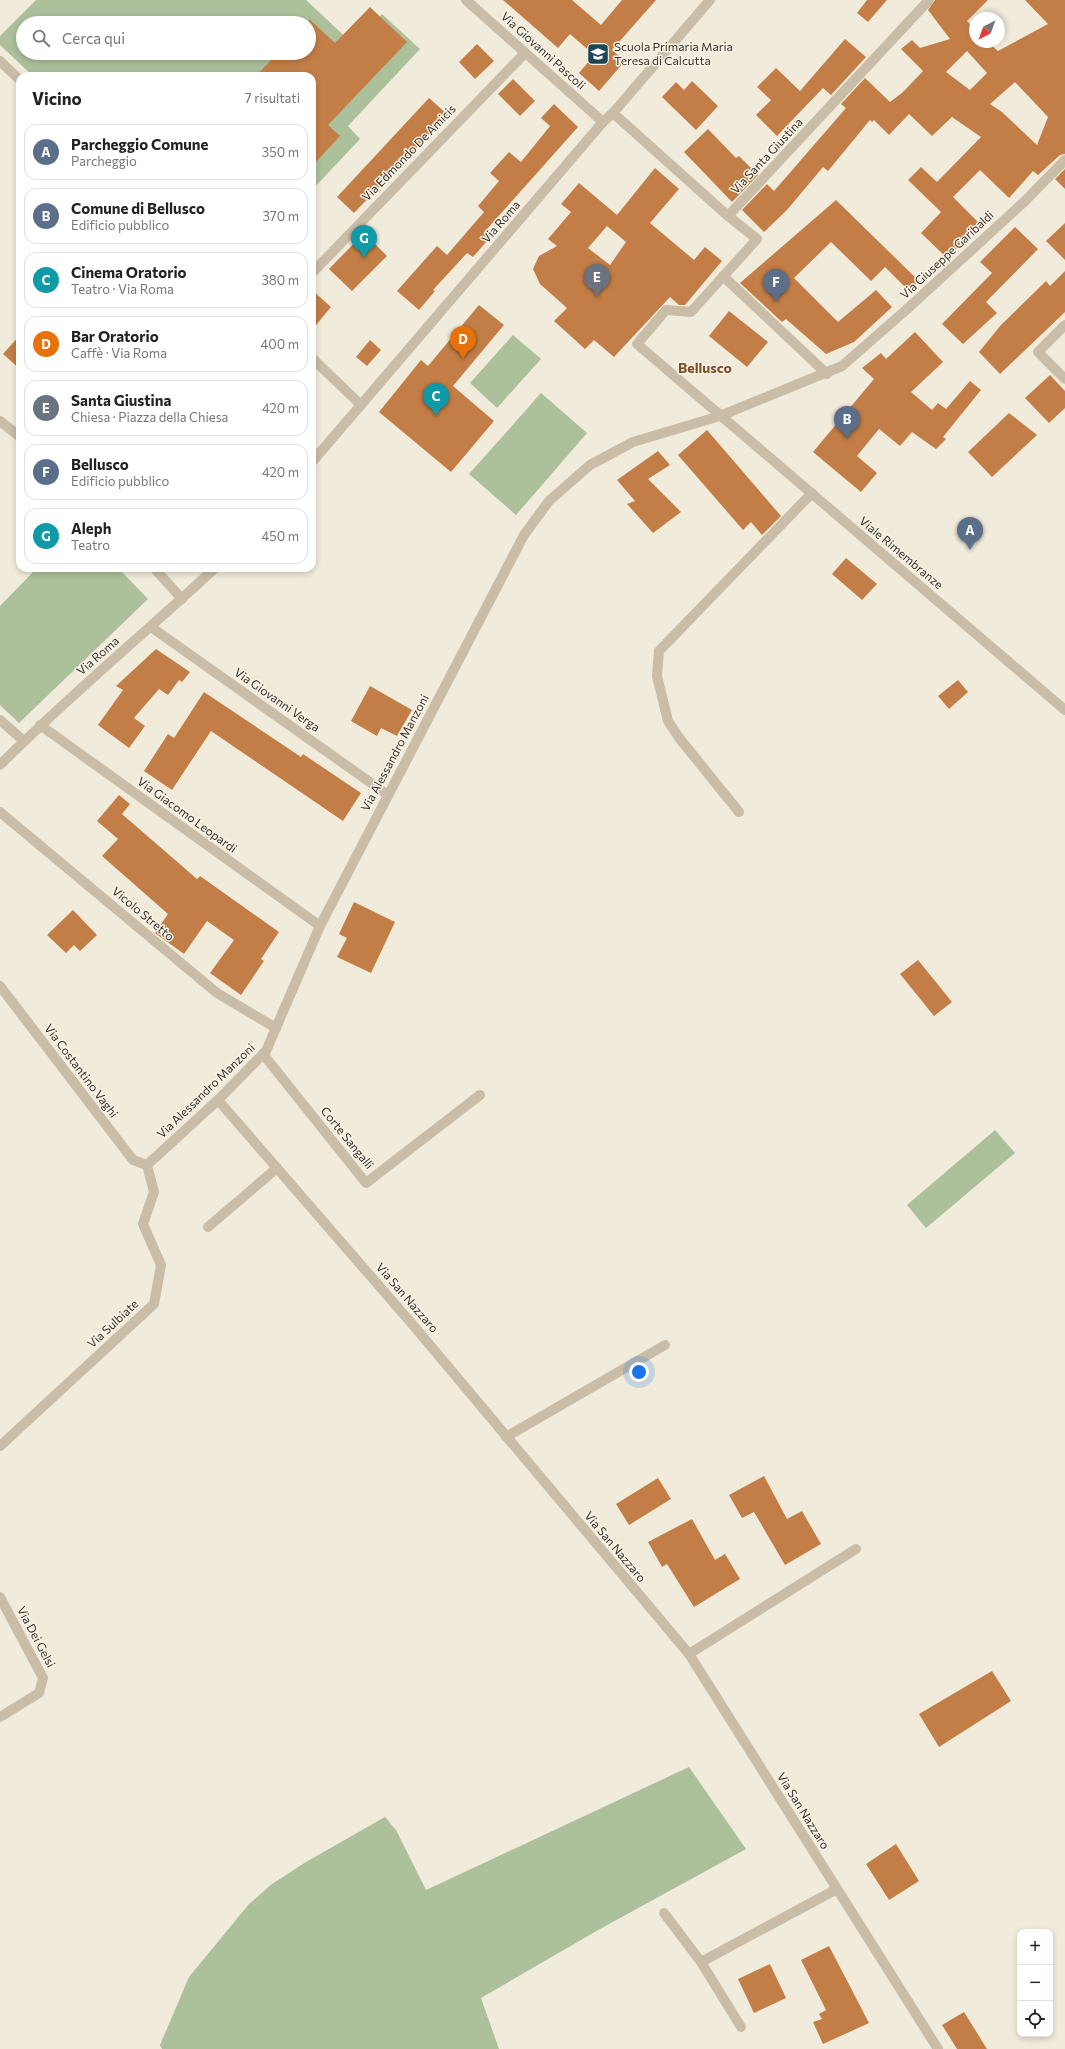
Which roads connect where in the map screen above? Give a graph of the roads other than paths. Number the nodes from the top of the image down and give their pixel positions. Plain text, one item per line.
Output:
1 (466, 0) edge
2 (710, 0) edge
3 (929, 0) edge
4 (526, 52) junction
5 (0, 60) edge
6 (16, 76) edge
7 (613, 113) junction
8 (603, 122) junction
9 (1065, 160) edge
10 (728, 216) junction
11 (316, 268) edge
12 (723, 276) junction
13 (1065, 325) edge
14 (316, 362) edge
15 (827, 374) junction
16 (1065, 378) edge
17 (361, 405) junction
18 (720, 416) junction
19 (0, 421) edge
20 (16, 434) edge
21 (316, 457) edge
22 (812, 493) junction
23 (158, 572) edge
24 (211, 572) edge
25 (182, 598) junction
26 (151, 627) junction
27 (1065, 710) edge
28 (0, 720) edge
29 (40, 725) junction
30 (24, 741) junction
31 (0, 765) edge
32 (388, 795) junction
33 (0, 812) edge
34 (739, 812) dead end
35 (320, 926) junction
36 (0, 986) edge
37 (276, 1028) junction
38 (263, 1054) junction
39 (480, 1094) dead end
40 (218, 1100) junction
41 (147, 1165) junction
42 (277, 1168) junction
43 (208, 1227) dead end
44 (665, 1345) dead end
45 (506, 1437) junction
46 (0, 1446) edge
47 (856, 1549) dead end
48 (0, 1597) edge
49 (689, 1654) junction
50 (0, 1716) edge
51 (837, 1890) junction
52 (664, 1913) dead end
53 (701, 1962) junction
54 (741, 2027) dead end
55 (938, 2049) edge

1 - 4 street, Via Giovanni Pascoli
2 - 7 street, Via Roma
3 - 10 street, Via Santa Giustina
4 - 8 street, Via Giovanni Pascoli
4 - 11 street, Via Edmondo De Amicis
5 - 6 street
7 - 8 street, Via Roma
7 - 10 street
8 - 17 street, Via Roma
9 - 15 street, Via Giuseppe Garibaldi
10 - 12 street
12 - 15 street
12 - 18 street, Viale Rimembranze
13 - 16 street
14 - 17 street
15 - 18 street, Via Alessandro Manzoni
17 - 21 street, Via Roma
18 - 22 street, Viale Rimembranze
18 - 32 street, Via Alessandro Manzoni
19 - 20 street
22 - 27 street, Viale Rimembranze
22 - 34 street
23 - 25 street
24 - 25 street, Via Roma
25 - 26 street, Via Roma
26 - 29 street, Via Roma
26 - 32 street, Via Giovanni Verga
28 - 30 street
29 - 30 street, Via Roma
29 - 35 street, Via Giacomo Leopardi
30 - 31 street, Via Roma
32 - 35 street, Via Alessandro Manzoni
33 - 37 street, Vicolo Stretto
35 - 37 street, Via Alessandro Manzoni
36 - 41 street, Via Costantino Vaghi
37 - 38 street, Via Alessandro Manzoni
38 - 39 street, Corte Sangalli
38 - 40 street, Via Alessandro Manzoni
40 - 41 street, Via Alessandro Manzoni
40 - 42 street, Via San Nazzaro
41 - 46 street, Via Sulbiate
42 - 43 street
42 - 45 street, Via San Nazzaro
44 - 45 street
45 - 49 street, Via San Nazzaro
47 - 49 street
48 - 50 street, Via Dei Gelsi
49 - 51 street, Via San Nazzaro
51 - 53 street
51 - 55 street, Via San Nazzaro
52 - 53 street
53 - 54 street

